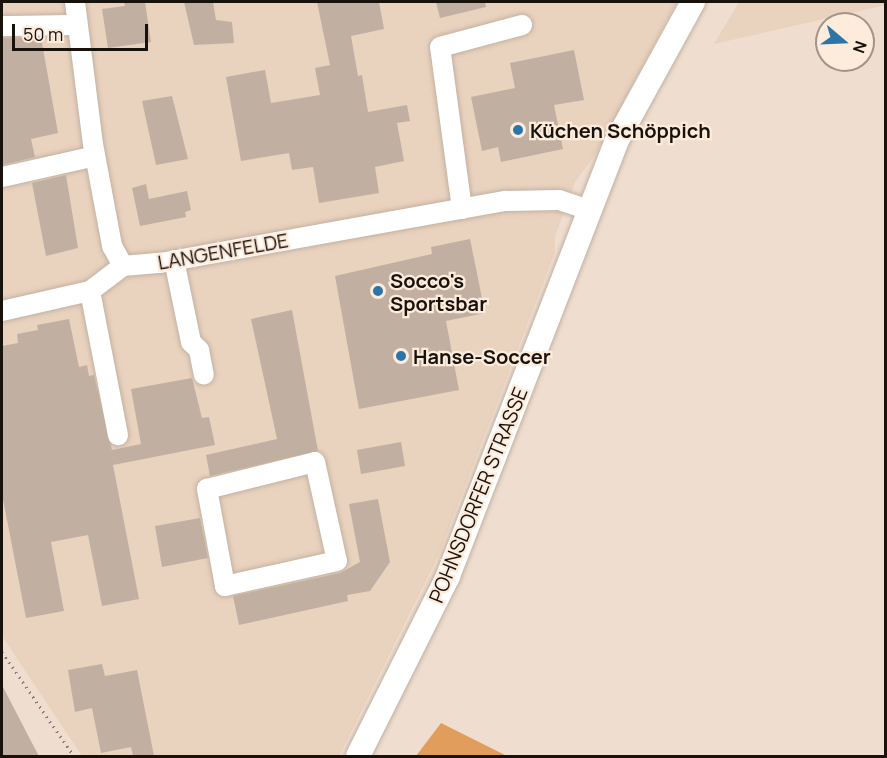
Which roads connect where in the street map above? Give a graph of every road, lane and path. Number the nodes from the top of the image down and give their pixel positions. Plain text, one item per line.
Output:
1 (75, 2) edge
2 (693, 2) edge
3 (77, 25) junction
4 (522, 25) dead end
5 (2, 26) edge
6 (95, 156) junction
7 (2, 177) edge
8 (462, 208) junction
9 (589, 210) junction
10 (174, 260) junction
11 (123, 266) junction
12 (90, 291) junction
13 (2, 311) edge
14 (204, 375) dead end
15 (118, 435) dead end
16 (323, 496) joint
17 (2, 652) edge
18 (74, 756) edge
19 (358, 756) edge

1 - 3 street
2 - 9 main road, POHNSDORFER STRASSE
3 - 5 street
3 - 6 street
4 - 8 street
6 - 7 street
6 - 11 street
8 - 9 street, LANGENFELDE
8 - 10 street, LANGENFELDE
9 - 19 main road, POHNSDORFER STRASSE
10 - 11 street, LANGENFELDE
10 - 14 street
11 - 12 street
12 - 13 street
12 - 15 street
16 - 16 street
17 - 18 path

